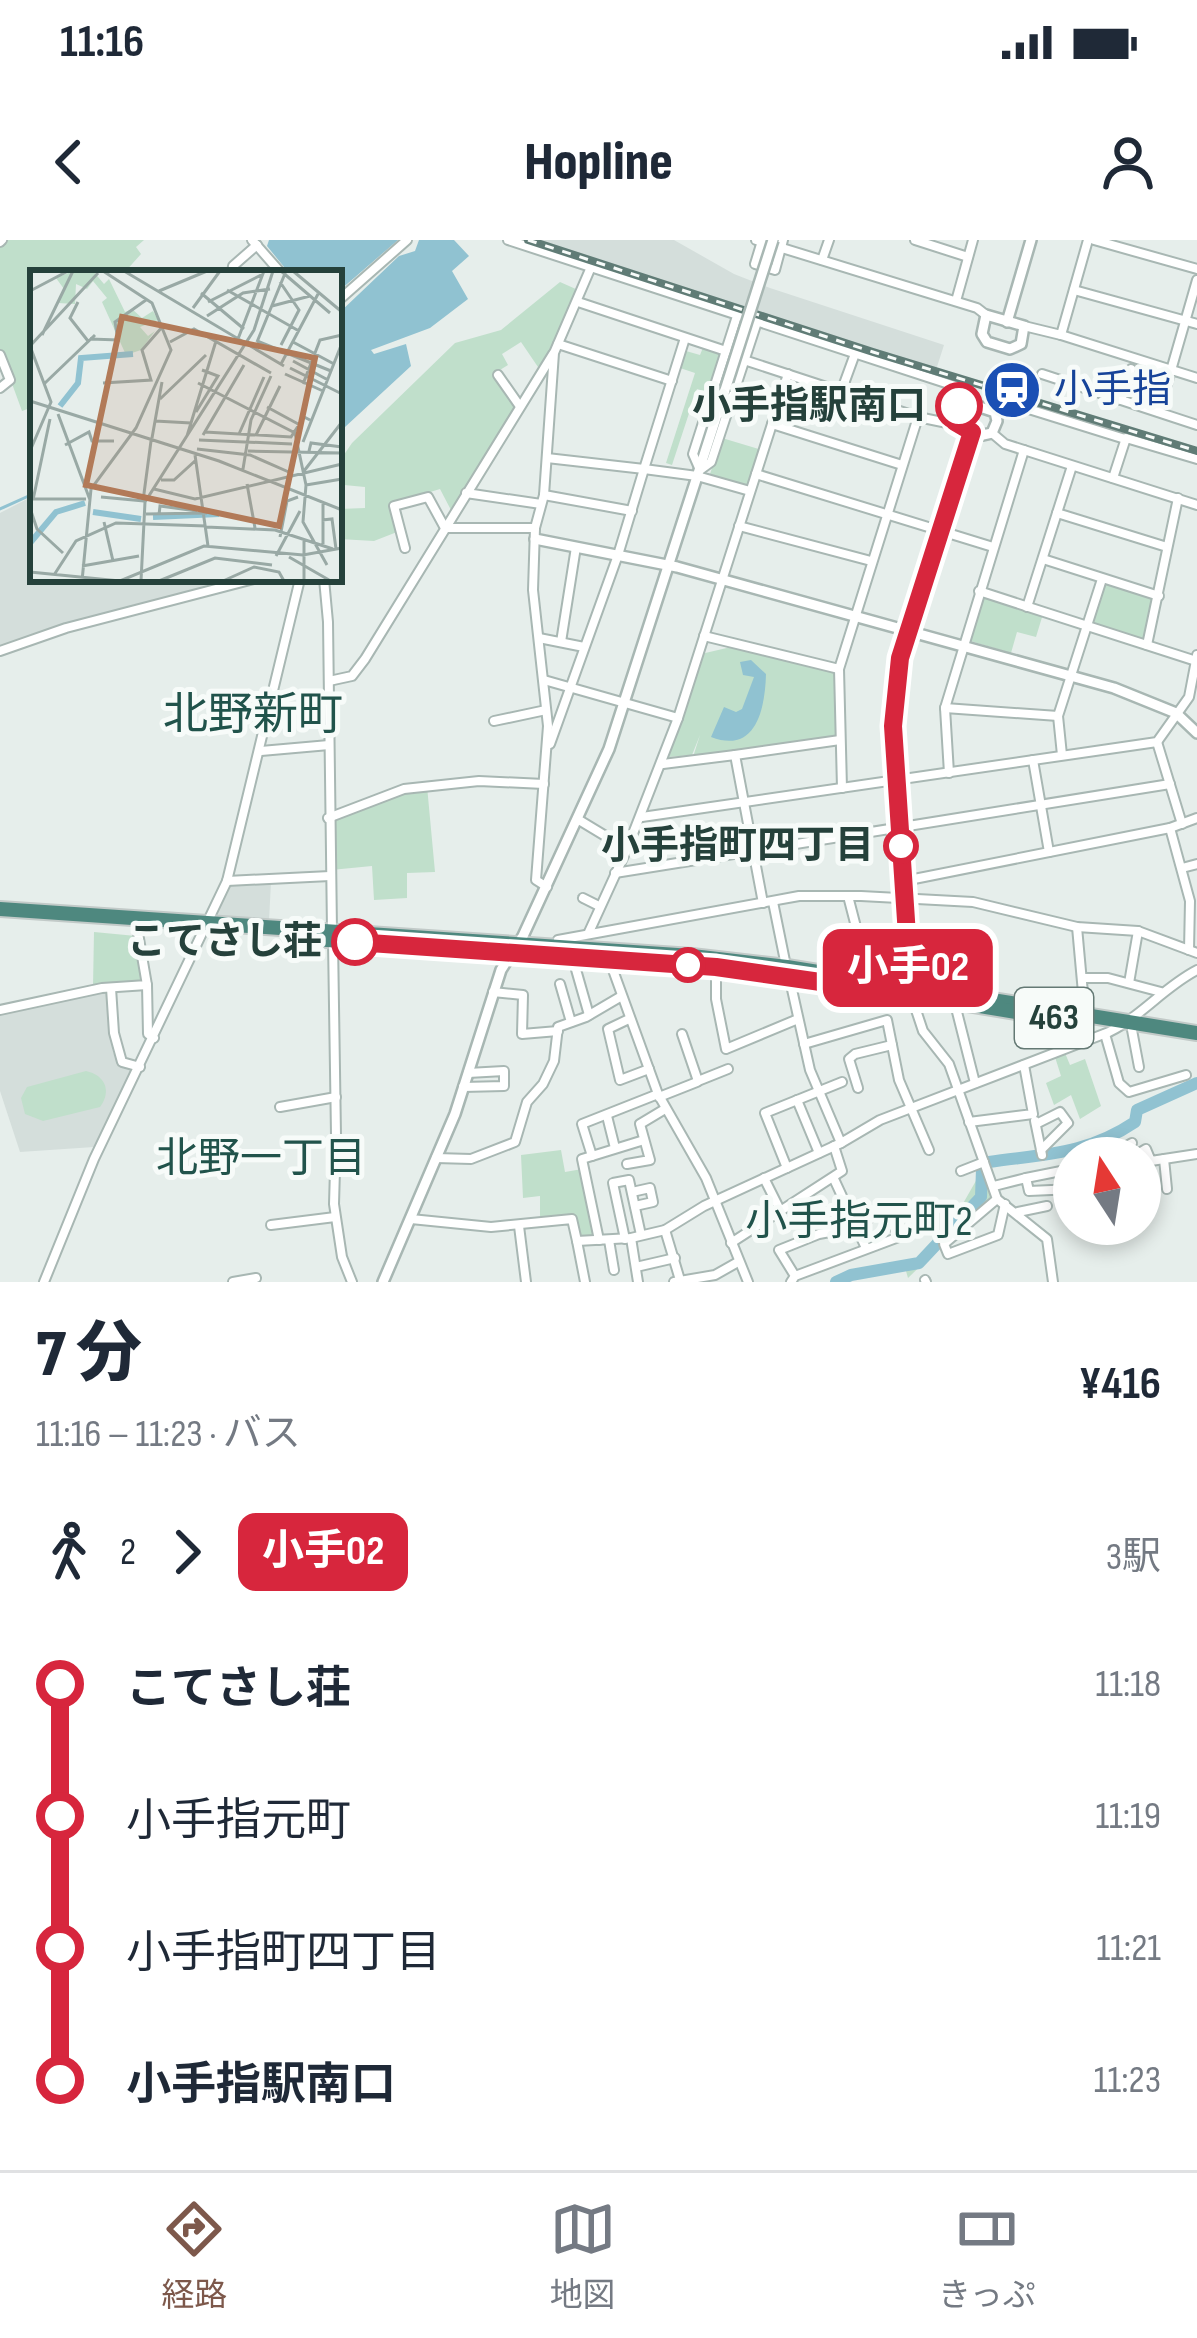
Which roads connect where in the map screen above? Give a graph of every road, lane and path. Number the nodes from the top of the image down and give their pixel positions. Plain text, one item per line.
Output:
1 (406, 240) edge
2 (508, 240) edge
3 (760, 240) edge
4 (829, 240) edge
5 (973, 240) edge
6 (1030, 240) edge
7 (1091, 240) edge
8 (922, 241) edge
9 (255, 242) edge
10 (779, 242) edge
11 (968, 257) junction
12 (822, 260) junction
13 (591, 267) junction
14 (1197, 269) edge
15 (232, 270) edge
16 (278, 270) edge
17 (1197, 280) edge
18 (1074, 290) junction
19 (342, 297) edge
20 (578, 302) junction
21 (956, 302) junction
22 (738, 313) junction
23 (986, 316) junction
24 (758, 319) junction
25 (1185, 321) junction
26 (1007, 322) junction
27 (1197, 325) edge
28 (1024, 326) junction
29 (1061, 335) junction
30 (685, 338) junction
31 (556, 349) junction
32 (726, 351) junction
33 (856, 351) junction
34 (0, 355) edge
35 (744, 360) junction
36 (1131, 369) dead end
37 (1172, 371) junction
38 (788, 374) junction
39 (1042, 374) dead end
40 (498, 375) dead end
41 (1197, 378) edge
42 (672, 380) junction
43 (955, 386) dead end
44 (0, 388) edge
45 (842, 392) junction
46 (1121, 400) junction
47 (519, 405) junction
48 (1014, 409) dead end
49 (1160, 412) junction
50 (919, 417) junction
51 (772, 424) junction
52 (958, 425) junction
53 (1197, 425) edge
54 (972, 432) junction
55 (992, 433) junction
56 (1125, 439) junction
57 (1024, 450) junction
58 (547, 458) junction
59 (1197, 459) edge
60 (1072, 465) junction
61 (902, 466) junction
62 (644, 470) junction
63 (699, 473) junction
64 (756, 474) junction
65 (1113, 478) junction
66 (750, 491) junction
67 (466, 493) junction
68 (1178, 498) junction
69 (542, 499) junction
70 (1197, 505) edge
71 (632, 511) junction
72 (886, 513) junction
73 (1057, 513) junction
74 (739, 526) junction
75 (445, 528) junction
76 (940, 530) junction
77 (535, 534) junction
78 (576, 547) junction
79 (993, 547) junction
80 (1167, 547) junction
81 (405, 548) dead end
82 (618, 555) junction
83 (1043, 559) junction
84 (872, 561) junction
85 (669, 565) junction
86 (1102, 579) junction
87 (723, 580) junction
88 (242, 582) edge
89 (299, 582) edge
90 (324, 582) edge
91 (979, 591) junction
92 (1159, 596) junction
93 (1027, 607) junction
94 (854, 616) junction
95 (1087, 626) junction
96 (908, 632) junction
97 (704, 636) junction
98 (539, 638) junction
99 (561, 642) junction
100 (1148, 645) junction
101 (962, 646) junction
102 (584, 647) junction
103 (0, 651) edge
104 (1196, 658) edge
105 (839, 669) junction
106 (1071, 676) junction
107 (544, 680) junction
108 (329, 681) junction
109 (569, 685) junction
110 (625, 703) junction
111 (945, 708) junction
112 (546, 710) junction
113 (1176, 713) junction
114 (1058, 716) junction
115 (678, 718) junction
116 (494, 721) dead end
117 (1197, 733) edge
118 (840, 740) junction
119 (1157, 742) junction
120 (328, 745) junction
121 (261, 751) junction
122 (735, 755) junction
123 (1062, 755) junction
124 (545, 757) junction
125 (1033, 760) junction
126 (662, 765) junction
127 (949, 773) junction
128 (896, 780) junction
129 (544, 784) junction
130 (1170, 784) junction
131 (842, 788) junction
132 (744, 802) junction
133 (1041, 805) junction
134 (328, 818) junction
135 (642, 818) junction
136 (1197, 818) edge
137 (579, 820) junction
138 (1182, 824) junction
139 (900, 828) junction
140 (1169, 828) junction
141 (627, 849) junction
142 (754, 851) junction
143 (1049, 852) junction
144 (1197, 864) edge
145 (1182, 868) junction
146 (615, 873) junction
147 (330, 875) junction
148 (226, 880) junction
149 (904, 881) junction
150 (547, 887) junction
151 (848, 896) junction
152 (905, 897) junction
153 (583, 898) dead end
154 (768, 903) junction
155 (599, 906) junction
156 (0, 909) edge
157 (0, 918) edge
158 (137, 927) junction
159 (203, 927) junction
160 (1077, 927) junction
161 (1138, 931) junction
162 (603, 932) junction
163 (589, 934) junction
164 (333, 936) junction
165 (558, 940) dead end
166 (513, 948) junction
167 (1193, 951) edge
168 (607, 954) junction
169 (572, 957) junction
170 (716, 967) junction
171 (788, 969) junction
172 (1197, 970) edge
173 (1083, 978) junction
174 (870, 980) junction
175 (1129, 983) junction
176 (560, 984) dead end
177 (147, 985) junction
178 (111, 988) junction
179 (910, 991) junction
180 (493, 992) junction
181 (1161, 992) junction
182 (620, 998) junction
183 (955, 1003) junction
184 (0, 1010) edge
185 (589, 1016) junction
186 (1085, 1016) junction
187 (629, 1018) junction
188 (798, 1019) junction
189 (571, 1022) junction
190 (1121, 1028) junction
191 (558, 1031) junction
192 (682, 1034) dead end
193 (1197, 1037) edge
194 (154, 1038) junction
195 (804, 1044) junction
196 (892, 1045) junction
197 (1024, 1065) junction
198 (140, 1067) junction
199 (1139, 1067) dead end
200 (649, 1069) junction
201 (728, 1070) dead end
202 (468, 1073) junction
203 (1186, 1075) dead end
204 (698, 1082) junction
205 (842, 1082) dead end
206 (976, 1083) junction
207 (464, 1087) junction
208 (858, 1088) dead end
209 (957, 1089) junction
210 (818, 1092) junction
211 (659, 1095) junction
212 (336, 1097) junction
213 (796, 1100) junction
214 (280, 1107) dead end
215 (910, 1107) junction
216 (665, 1109) junction
217 (607, 1116) junction
218 (1034, 1119) junction
219 (968, 1122) junction
220 (644, 1141) junction
221 (837, 1144) junction
222 (615, 1148) junction
223 (928, 1150) dead end
224 (819, 1153) junction
225 (1197, 1154) edge
226 (592, 1156) junction
227 (436, 1158) junction
228 (1161, 1159) edge
229 (1164, 1159) junction
230 (627, 1164) dead end
231 (985, 1165) junction
232 (787, 1168) junction
233 (961, 1171) dead end
234 (1053, 1172) edge
235 (1020, 1177) junction
236 (764, 1178) junction
237 (833, 1178) junction
238 (994, 1186) junction
239 (1167, 1189) dead end
240 (1053, 1190) edge
241 (632, 1192) junction
242 (715, 1201) junction
243 (1001, 1201) junction
244 (635, 1206) junction
245 (1047, 1207) dead end
246 (780, 1210) junction
247 (1017, 1212) junction
248 (335, 1217) junction
249 (411, 1220) junction
250 (271, 1225) dead end
251 (520, 1226) junction
252 (857, 1227) junction
253 (665, 1230) junction
254 (632, 1238) junction
255 (604, 1240) junction
256 (578, 1241) junction
257 (731, 1243) junction
258 (866, 1248) junction
259 (675, 1258) junction
260 (738, 1262) junction
261 (636, 1267) junction
262 (614, 1270) dead end
263 (256, 1278) dead end
264 (793, 1279) edge
265 (677, 1281) edge
266 (44, 1282) edge
267 (233, 1282) edge
268 (352, 1282) edge
269 (383, 1282) edge
270 (526, 1282) edge
271 (585, 1282) edge
272 (638, 1282) edge
273 (748, 1282) edge
274 (1053, 1282) edge

1 - 19 street
2 - 13 street
3 - 10 street
3 - 10 street
4 - 12 street
5 - 11 street
6 - 26 street
7 - 14 street
7 - 18 street
8 - 11 street
9 - 15 street
9 - 16 street
10 - 12 street
10 - 63 street, bridge
11 - 21 street
12 - 21 street
13 - 20 street
13 - 22 street
17 - 25 street
18 - 25 street
18 - 29 street
20 - 30 street
20 - 31 street
21 - 23 street
22 - 24 street
22 - 32 street
23 - 26 street
23 - 28 street
24 - 33 street
24 - 35 street
25 - 27 street
25 - 37 street
26 - 28 street
28 - 29 street
29 - 37 street
30 - 32 street
30 - 42 street
31 - 42 street
31 - 47 street
31 - 58 street
32 - 63 street
33 - 43 street
33 - 45 street
34 - 44 street
35 - 38 street
35 - 63 street
36 - 46 street
37 - 41 street
37 - 49 street
38 - 45 street
38 - 51 street
39 - 46 street
40 - 47 street
42 - 62 street
45 - 50 street
46 - 49 street
47 - 67 street
48 - 56 street
49 - 53 street
50 - 52 street
50 - 61 street
51 - 61 street
51 - 64 street
52 - 54 street
52 - 55 street
54 - 55 street
54 - 76 street
55 - 57 street
56 - 59 street
56 - 65 street
57 - 60 street
57 - 79 street
58 - 62 street
58 - 69 street
60 - 65 street
60 - 73 street
61 - 72 street
62 - 63 street
62 - 71 street
63 - 66 street
63 - 85 street
64 - 66 street
64 - 72 street
65 - 68 street
66 - 74 street
67 - 69 street
67 - 75 street
68 - 70 street
68 - 80 street
69 - 71 street
69 - 77 street
71 - 82 street
72 - 76 street
72 - 84 street
73 - 80 street
73 - 83 street
74 - 84 street
74 - 87 street
75 - 77 street
75 - 81 street
75 - 108 street
76 - 79 street
76 - 96 street
77 - 78 street
77 - 98 street
78 - 82 street
78 - 99 street
79 - 91 street
80 - 92 street
82 - 85 street
82 - 102 street
83 - 86 street
83 - 93 street
84 - 94 street
85 - 87 street
85 - 110 street
86 - 92 street
86 - 95 street
87 - 94 street
87 - 97 street
88 - 103 street
89 - 121 street
90 - 108 street
91 - 93 street
91 - 101 street
92 - 100 street
93 - 95 street
94 - 96 street
94 - 105 street
95 - 100 street
95 - 106 street
96 - 101 street
96 - 128 street
97 - 105 street
97 - 115 street
98 - 99 street
98 - 107 street
99 - 102 street
100 - 104 street
101 - 106 street
101 - 111 street
102 - 109 street
104 - 113 street
105 - 118 street
106 - 113 street
106 - 114 street
107 - 109 street
107 - 112 street
108 - 120 street
109 - 110 street
109 - 124 street
110 - 115 street
110 - 137 street
111 - 114 street
111 - 127 street
112 - 116 street
112 - 124 street
113 - 117 street
113 - 119 street
114 - 123 street
115 - 126 street
118 - 122 street
118 - 131 street
119 - 123 street
119 - 130 street
120 - 121 street
120 - 134 street
121 - 148 street
122 - 126 street
122 - 132 street
123 - 125 street
124 - 129 street
125 - 127 street
125 - 133 street
126 - 135 street
127 - 128 street
128 - 131 street
128 - 139 street
129 - 134 street
129 - 150 street
130 - 133 street
130 - 138 street
131 - 132 street
132 - 135 street
132 - 142 street
133 - 139 street
133 - 143 street
134 - 147 street
135 - 141 street
136 - 138 street
137 - 141 street
137 - 150 street
138 - 140 street
139 - 142 street
139 - 149 street
140 - 143 street
140 - 145 street
141 - 146 street
142 - 146 street
142 - 154 street
143 - 149 street
144 - 145 street
145 - 167 street
146 - 155 street
147 - 148 street
147 - 164 street
148 - 159 street
149 - 152 street
150 - 166 street
151 - 152 street
151 - 154 street
151 - 174 street
152 - 160 street
152 - 179 street
153 - 155 street
154 - 162 street
154 - 171 street
155 - 163 street
156 - 159 highway, 463
157 - 158 highway, 463
158 - 159 highway, 463
158 - 177 street
159 - 164 highway, 463
159 - 194 street
160 - 161 street
160 - 173 street
161 - 167 street
161 - 175 street
162 - 163 street
162 - 168 street
163 - 165 street
164 - 166 highway, 463
164 - 212 street
166 - 168 highway, 463
166 - 169 highway, 463
166 - 180 street
168 - 169 highway, 463
168 - 170 highway, 463
168 - 174 highway, 463
168 - 182 street
169 - 185 street
170 - 171 highway, 463
170 - 188 street
171 - 179 highway, 463
171 - 188 street
172 - 181 street
173 - 175 street
173 - 186 street
174 - 179 highway, 463
175 - 181 street
176 - 189 street
177 - 178 street
177 - 194 street
178 - 184 street
178 - 198 street
179 - 183 highway, 463
179 - 186 highway, 463
179 - 209 street
180 - 191 street
180 - 202 street
181 - 190 street
182 - 185 street
182 - 187 street
183 - 190 highway, 463
183 - 206 street
185 - 189 street
186 - 190 highway, 463
187 - 200 street
187 - 200 street
188 - 195 street
189 - 191 street
190 - 193 highway, 463
190 - 197 street
190 - 199 street
190 - 203 street
191 - 227 street
192 - 204 street
194 - 198 street
195 - 196 street
195 - 210 street
196 - 208 street
196 - 215 street
197 - 206 street
197 - 218 street
198 - 266 street
200 - 211 street
201 - 204 street
202 - 207 street
202 - 207 street
204 - 211 street
205 - 210 street
206 - 209 street
207 - 227 street
209 - 215 street
209 - 219 street
210 - 213 street
210 - 221 street
211 - 216 street
211 - 217 street
212 - 214 street
212 - 248 street
213 - 224 street
213 - 232 street
215 - 221 street
215 - 223 street
216 - 220 street
216 - 242 street
217 - 222 street
217 - 226 street
218 - 218 street
218 - 219 street
219 - 231 street
220 - 222 street
220 - 230 street
221 - 224 street
221 - 237 street
222 - 226 street
224 - 232 street
225 - 229 street
226 - 255 street
227 - 249 street
228 - 229 street
229 - 239 street
231 - 233 street
231 - 238 street
232 - 236 street
234 - 235 street
235 - 238 street
235 - 240 street
236 - 242 street
236 - 246 street
237 - 246 street
237 - 252 street
238 - 243 street
241 - 244 street
241 - 244 street
241 - 254 street
242 - 253 street
242 - 257 street
243 - 243 street
243 - 247 street
244 - 254 street
245 - 247 street
246 - 257 street
247 - 274 street
248 - 250 street
248 - 268 street
249 - 251 street
249 - 269 street
251 - 256 street
251 - 270 street
252 - 258 street
252 - 258 street
252 - 264 street
253 - 254 street
253 - 259 street
254 - 255 street
254 - 261 street
255 - 256 street
255 - 262 street
256 - 271 street
257 - 260 street
258 - 264 street
259 - 261 street
259 - 265 street
260 - 265 street
260 - 273 street
261 - 272 street
263 - 267 street

